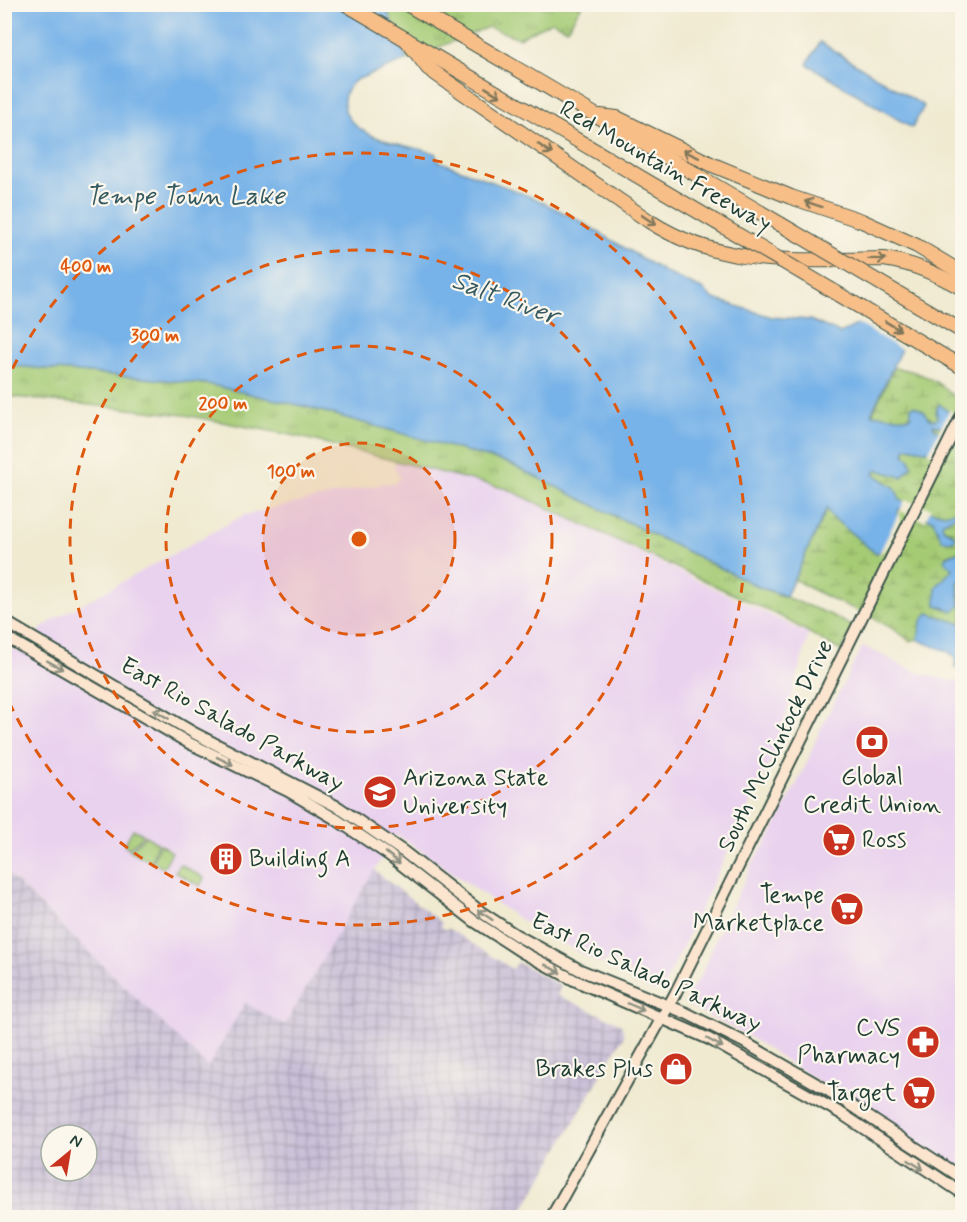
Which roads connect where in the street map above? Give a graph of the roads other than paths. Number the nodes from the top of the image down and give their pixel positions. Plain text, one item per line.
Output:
1 (346, 4) edge
2 (407, 4) edge
3 (405, 39) junction
4 (593, 115) junction
5 (963, 273) edge
6 (963, 288) edge
7 (963, 331) edge
8 (963, 367) edge
9 (963, 415) edge
10 (4, 621) edge
11 (4, 636) edge
12 (669, 1006) junction
13 (662, 1018) junction
14 (963, 1178) edge
15 (963, 1193) edge
16 (551, 1218) edge

1 - 3 highway, Red Mountain Freeway
2 - 4 highway, Red Mountain Freeway
3 -> 6 highway
3 -> 8 highway, Red Mountain Freeway, bridge
5 -> 4 highway
4 - 7 highway, Red Mountain Freeway, bridge
9 - 12 main road, South McClintock Drive
12 -> 10 main road, East Rio Salado Parkway
11 -> 13 main road, East Rio Salado Parkway
12 - 13 main road, South McClintock Drive
12 - 14 main road, East Rio Salado Parkway
13 -> 15 main road, East Rio Salado Parkway
13 - 16 main road, South McClintock Drive

